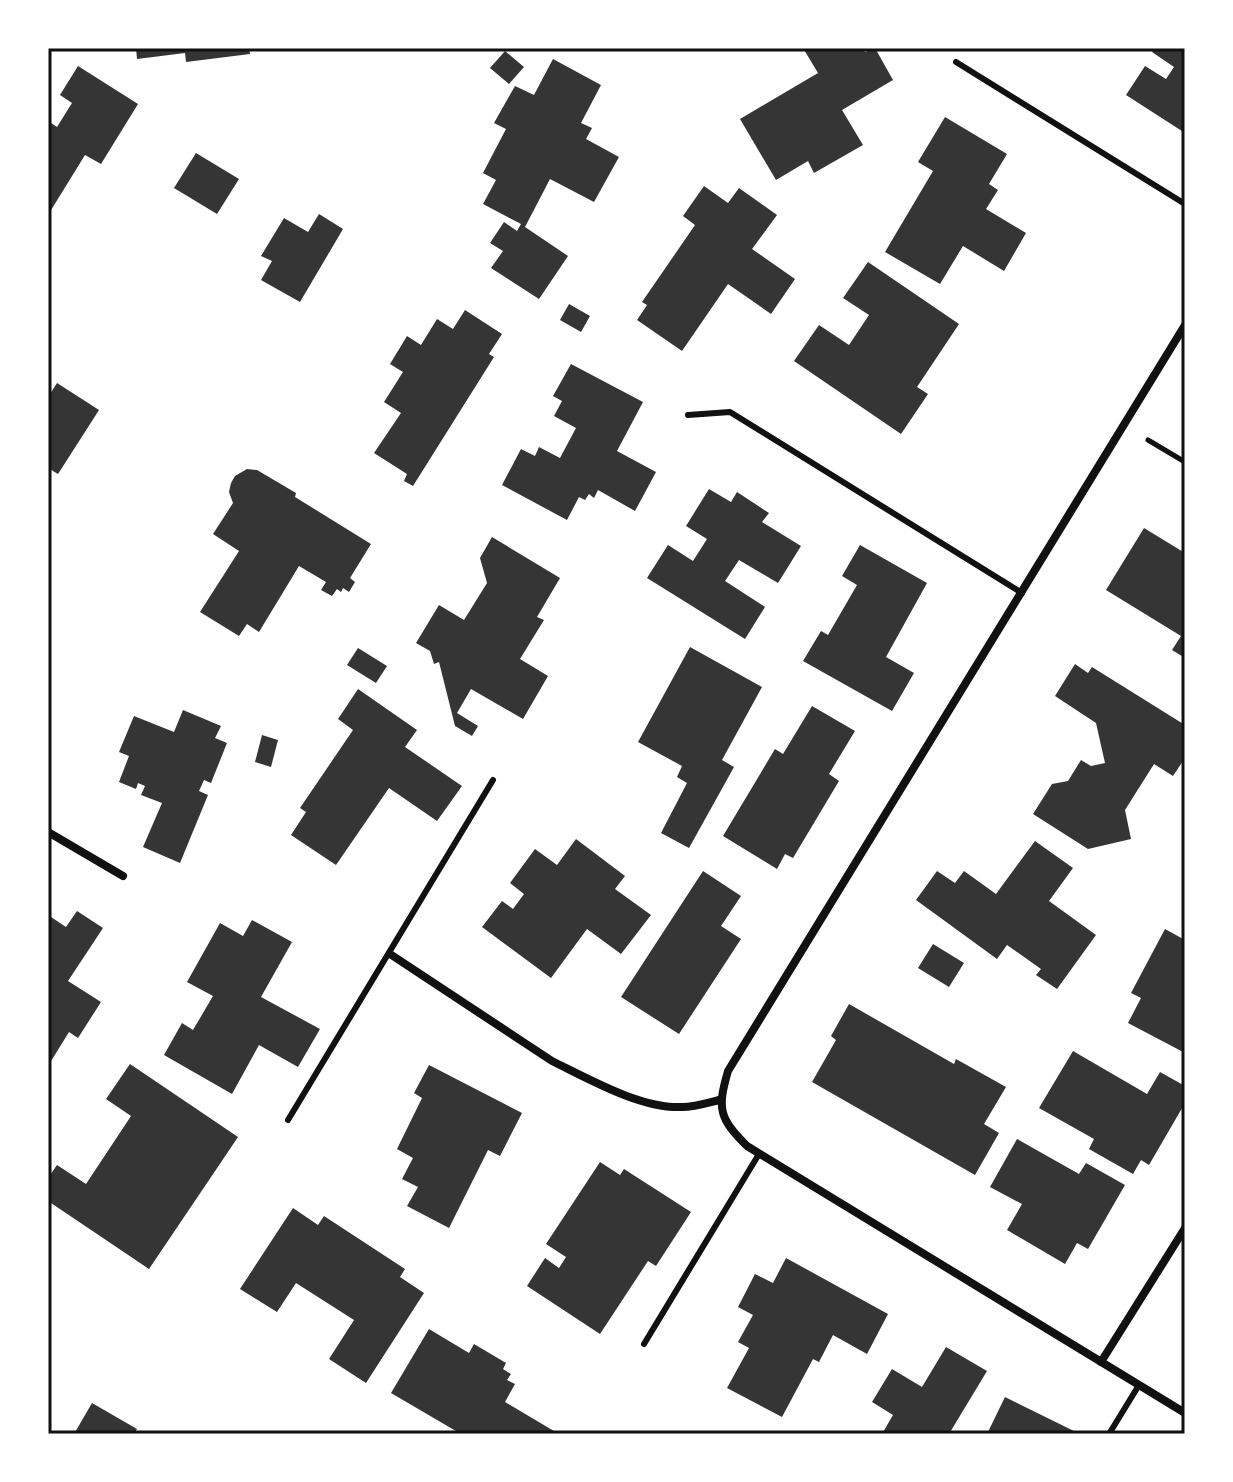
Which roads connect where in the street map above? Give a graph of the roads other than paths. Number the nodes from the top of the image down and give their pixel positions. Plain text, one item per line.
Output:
1 (956, 62) dead end
2 (1185, 204) edge
3 (1185, 325) edge
4 (688, 415) dead end
5 (1022, 593) junction
6 (493, 780) dead end
7 (48, 832) edge
8 (123, 876) dead end
9 (390, 954) junction
10 (719, 1100) junction
11 (288, 1120) dead end
12 (759, 1154) junction
13 (1185, 1228) edge
14 (644, 1344) dead end
15 (1101, 1362) junction
16 (1139, 1385) junction
17 (1185, 1413) edge
18 (1109, 1434) edge

1 - 2 lane
3 - 5 street
4 - 5 lane
5 - 10 street
6 - 9 lane
7 - 8 street
9 - 10 street
9 - 11 lane
10 - 12 street
12 - 14 lane
12 - 15 street
13 - 15 street
15 - 16 street
16 - 17 street
16 - 18 lane

